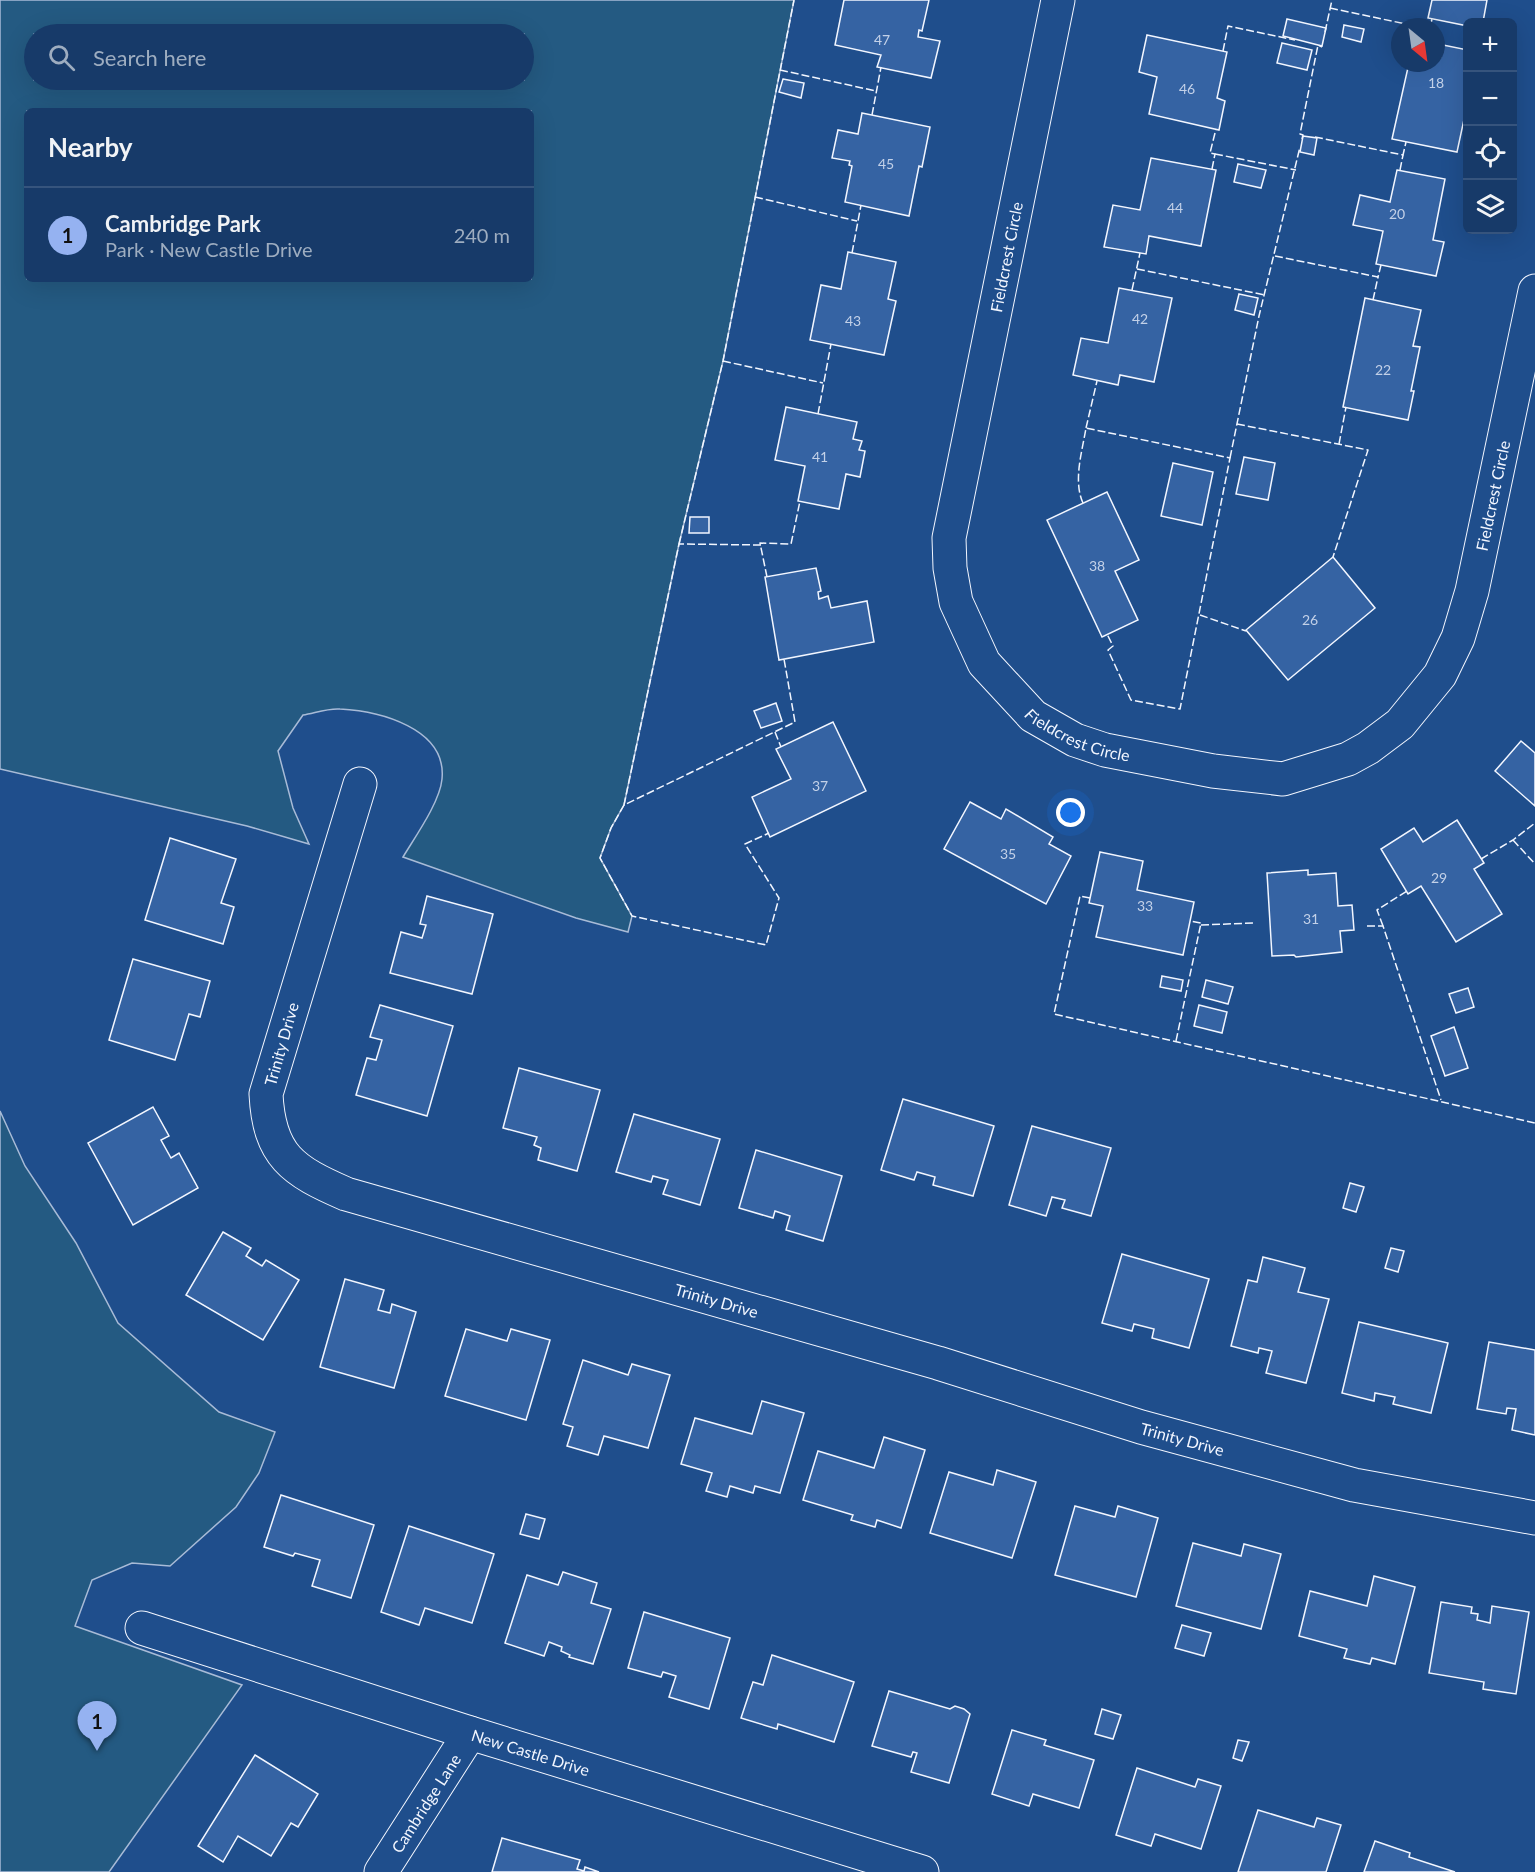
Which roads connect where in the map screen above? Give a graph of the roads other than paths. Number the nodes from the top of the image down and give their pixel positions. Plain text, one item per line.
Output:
1 (1058, 0) edge
2 (1535, 291) edge
3 (360, 784) dead end
4 (1535, 1518) edge
5 (142, 1628) dead end
6 (470, 1733) junction
7 (381, 1872) edge
8 (921, 1872) edge

1 - 2 street, Fieldcrest Circle
3 - 4 street, Trinity Drive
5 - 6 street, New Castle Drive
6 - 7 street, Cambridge Lane
6 - 8 street, New Castle Drive

